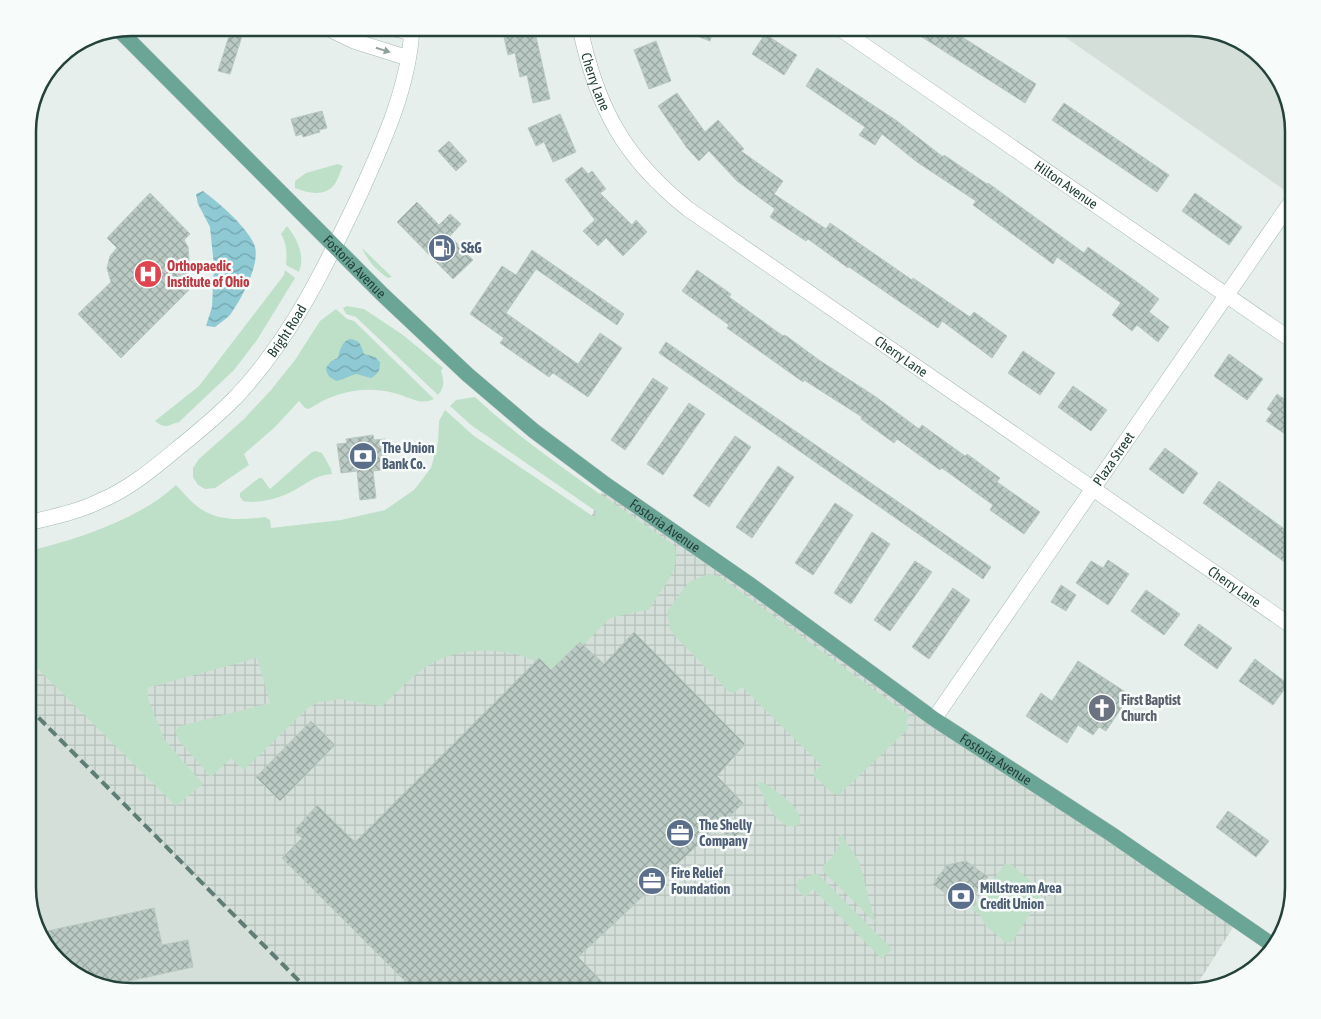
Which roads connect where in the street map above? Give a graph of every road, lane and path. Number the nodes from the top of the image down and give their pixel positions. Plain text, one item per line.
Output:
1 (125, 36) edge
2 (343, 36) edge
3 (411, 36) edge
4 (582, 36) edge
5 (851, 36) edge
6 (408, 58) junction
7 (1285, 212) edge
8 (334, 247) junction
9 (1227, 295) junction
10 (1285, 335) edge
11 (1093, 489) junction
12 (36, 520) edge
13 (1285, 621) edge
14 (934, 719) junction
15 (1268, 942) edge

1 - 8 main road, Fostoria Avenue
2 -> 6 street
3 - 6 street, Bright Road
4 - 11 street, Cherry Lane
5 - 9 street, Hilton Avenue
6 - 8 street, Bright Road
7 - 9 street, Plaza Street
8 - 12 street, Bright Road
8 - 14 main road, Fostoria Avenue
9 - 10 street, Hilton Avenue
9 - 11 street, Plaza Street
11 - 13 street, Cherry Lane
11 - 14 street, Plaza Street
14 - 15 main road, Fostoria Avenue

